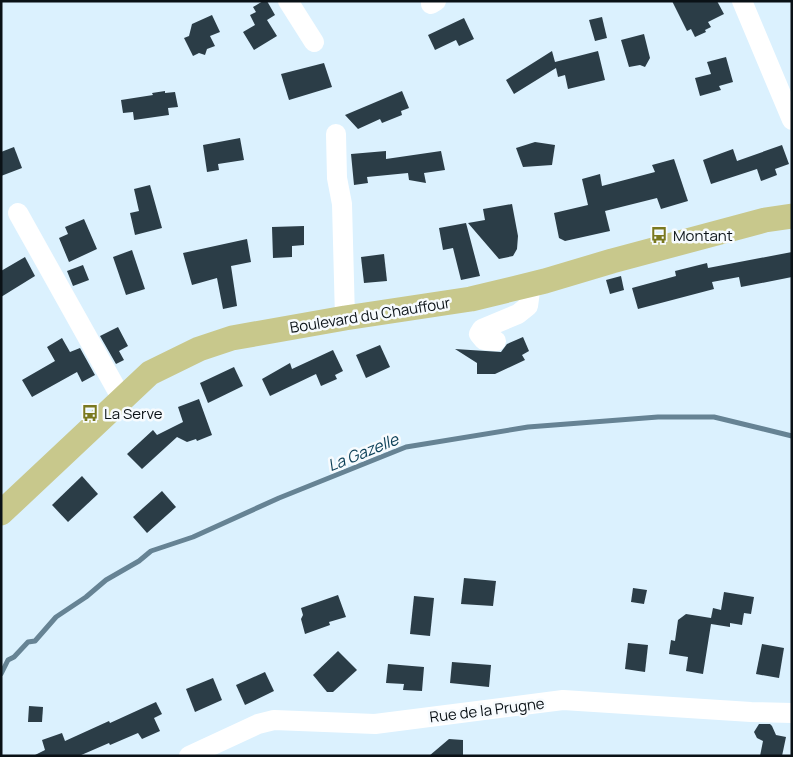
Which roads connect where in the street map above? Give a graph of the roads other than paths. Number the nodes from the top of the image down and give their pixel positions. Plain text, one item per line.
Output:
1 (288, 1) edge
2 (742, 1) edge
3 (314, 42) dead end
4 (788, 98) edge
5 (792, 120) edge
6 (336, 134) dead end
7 (18, 213) dead end
8 (792, 216) edge
9 (531, 284) junction
10 (345, 318) junction
11 (496, 341) dead end
12 (122, 399) junction
13 (1, 513) edge
14 (792, 712) edge
15 (189, 756) edge

1 - 3 street
2 - 4 street
4 - 5 street
6 - 10 street
7 - 12 street
8 - 9 main road, Boulevard du Chauffour
9 - 10 main road, Boulevard du Chauffour
9 - 11 street
10 - 12 main road, Boulevard du Chauffour
12 - 13 main road, Boulevard du Chauffour
14 - 15 street, Rue de la Prugne

